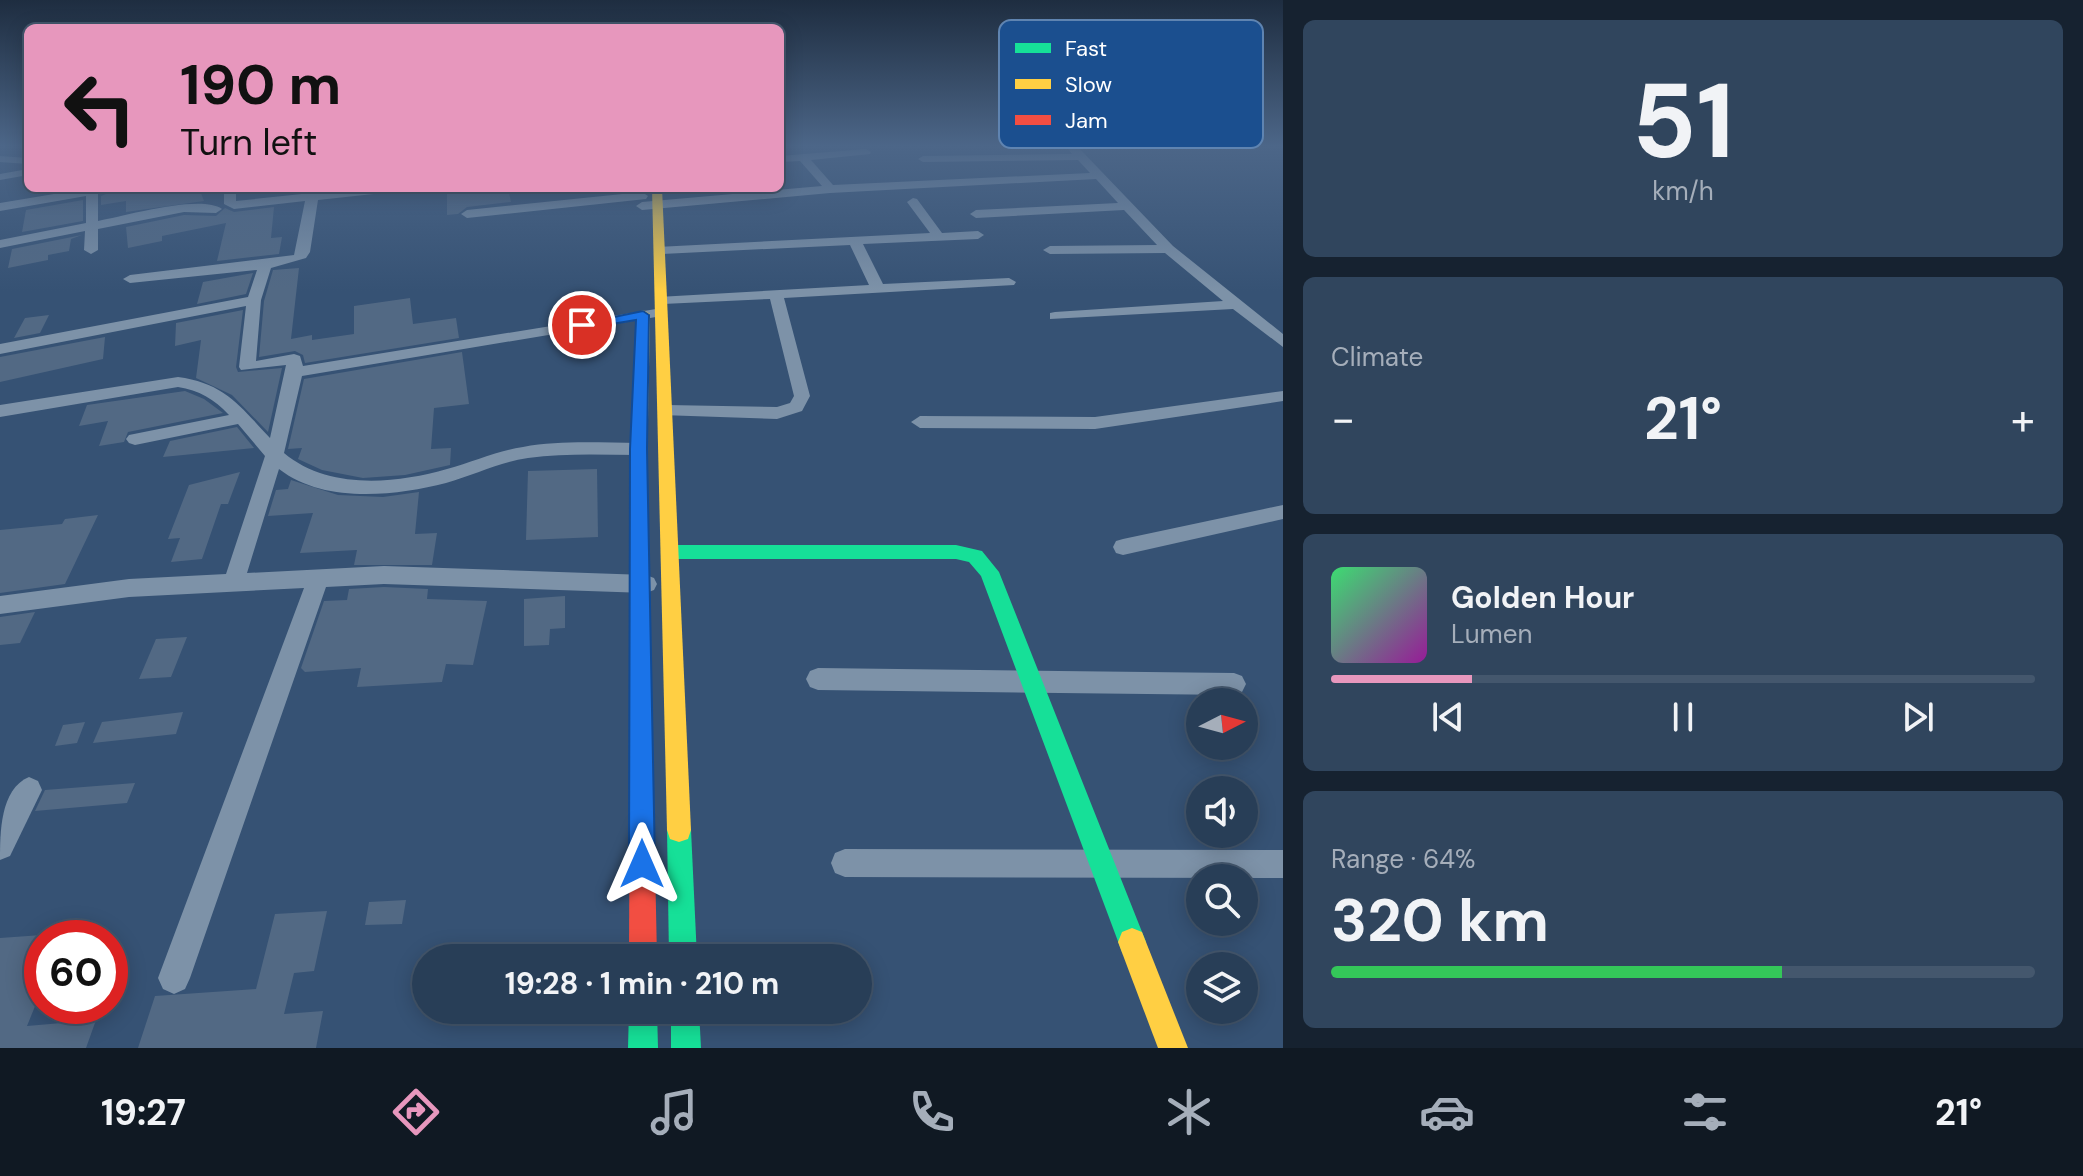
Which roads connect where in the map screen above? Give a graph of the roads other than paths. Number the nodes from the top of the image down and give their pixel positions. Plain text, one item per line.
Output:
1 (85, 194) edge
2 (92, 194) edge
3 (230, 194) edge
4 (339, 194) edge
5 (703, 194) edge
6 (1114, 194) edge
7 (649, 196) edge
8 (312, 197) junction
9 (913, 202) dead end
10 (1125, 206) junction
11 (216, 209) dead end
12 (467, 214) dead end
13 (976, 214) dead end
14 (7, 224) edge
15 (92, 226) junction
16 (978, 235) dead end
17 (939, 237) junction
18 (855, 242) junction
19 (1168, 249) junction
20 (91, 250) dead end
21 (662, 250) junction
22 (1050, 250) dead end
23 (265, 265) junction
24 (130, 279) dead end
25 (1009, 282) dead end
26 (878, 289) junction
27 (776, 294) junction
28 (254, 300) junction
29 (1237, 304) junction
30 (663, 306) junction
31 (643, 315) junction
32 (1055, 316) dead end
33 (1276, 329) edge
34 (1283, 342) edge
35 (0, 349) edge
36 (295, 372) junction
37 (1283, 396) edge
38 (0, 411) edge
39 (667, 411) junction
40 (241, 418) junction
41 (920, 422) dead end
42 (135, 439) dead end
43 (639, 449) junction
44 (274, 457) junction
45 (1283, 512) edge
46 (1123, 547) dead end
47 (671, 552) junction
48 (318, 578) junction
49 (234, 582) junction
50 (640, 584) junction
51 (672, 584) junction
52 (0, 605) edge
53 (818, 679) dead end
54 (1032, 681) junction
55 (1234, 684) dead end
56 (29, 790) dead end
57 (0, 846) edge
58 (845, 863) dead end
59 (1102, 864) junction
60 (1283, 864) edge
61 (643, 944) edge
62 (683, 944) edge
63 (174, 978) dead end
64 (643, 1024) edge
65 (685, 1024) edge
66 (643, 1048) edge
67 (686, 1048) edge
68 (1173, 1048) edge

1 - 14 street
2 - 15 street
3 - 8 street
4 - 8 street
5 - 7 street
6 - 10 street
7 - 12 street
7 - 21 main road
7 - 31 main road
8 - 23 street
9 - 17 street
10 - 13 street
10 - 19 street
11 - 15 street
14 - 15 street
15 - 20 street
16 - 17 street
17 - 18 street
18 - 21 street
18 - 26 street
19 - 22 street
19 - 29 street
21 - 30 main road
23 - 24 street
23 - 28 street
25 - 26 street
26 - 27 street
27 - 30 street
27 - 39 street
28 - 35 street
28 - 36 street
29 - 32 street
29 - 33 street
30 - 31 street
30 - 39 main road
31 - 36 street
31 - 43 main road
33 - 34 street
36 - 44 street
37 - 41 street
38 - 40 street
39 - 47 main road
40 - 42 street
40 - 44 street
43 - 44 street
43 - 50 main road
44 - 49 street
45 - 46 street
47 - 51 main road
47 - 54 main road
48 - 49 street
48 - 50 street
48 - 63 street
49 - 52 street
50 - 51 street
50 - 61 main road
51 - 62 main road
53 - 54 street
54 - 55 street
54 - 59 main road
56 - 57 street
58 - 59 street
59 - 60 street
59 - 68 main road
64 - 66 main road
65 - 67 main road

